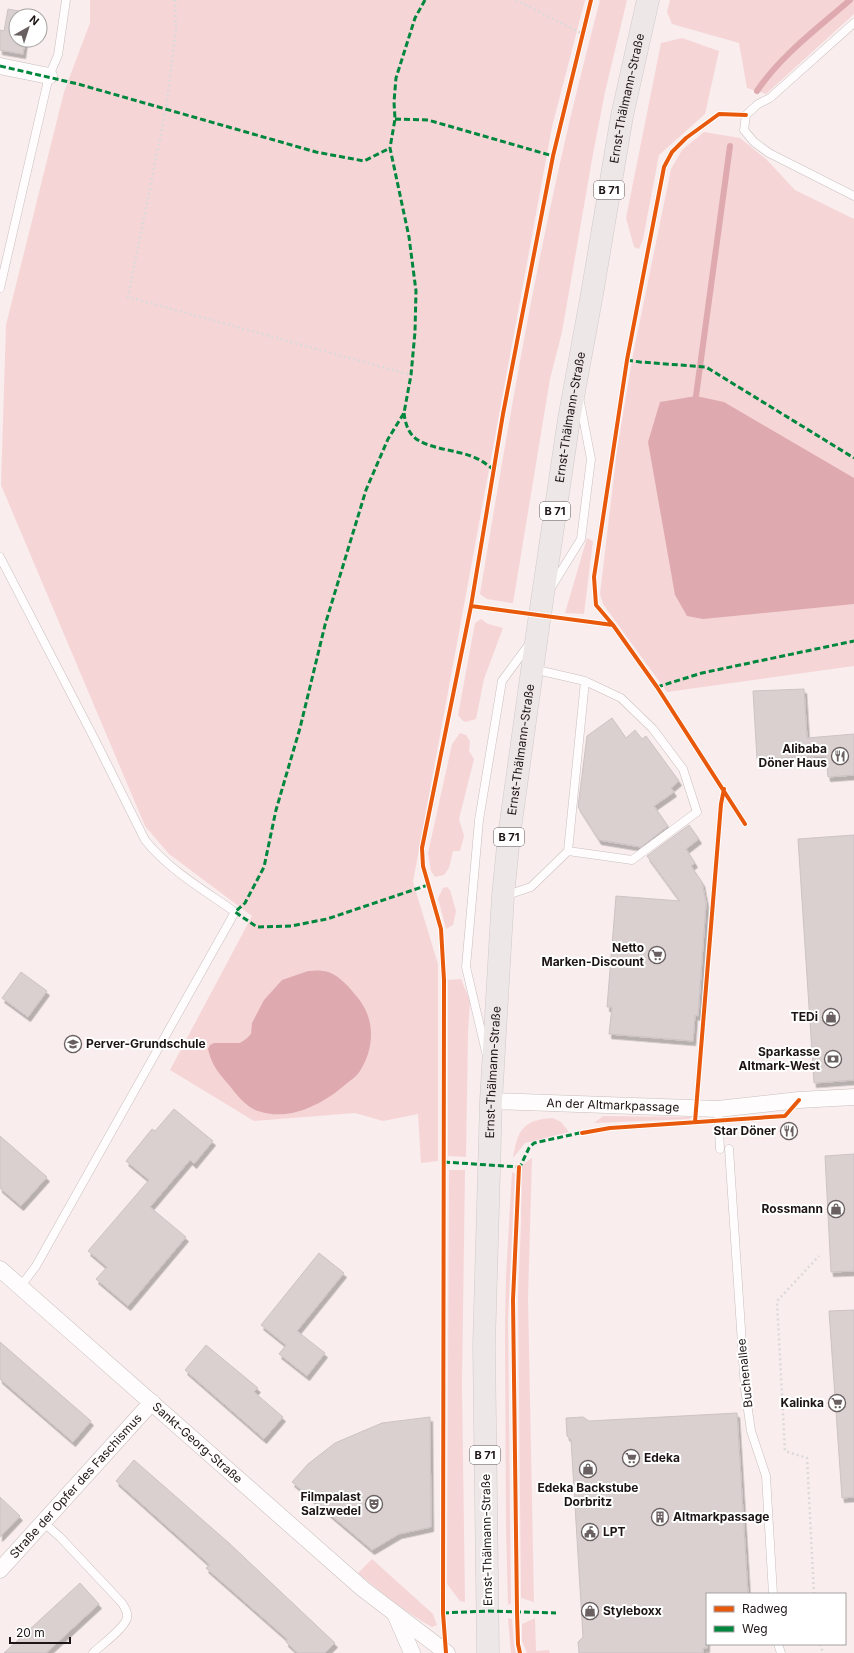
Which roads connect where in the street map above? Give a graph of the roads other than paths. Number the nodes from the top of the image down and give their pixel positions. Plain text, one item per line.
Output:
1 (66, 0) edge
2 (648, 0) edge
3 (854, 23) edge
4 (0, 66) edge
5 (49, 76) junction
6 (854, 196) edge
7 (0, 288) edge
8 (576, 381) junction
9 (0, 557) edge
10 (542, 602) junction
11 (537, 635) junction
12 (532, 668) junction
13 (585, 682) junction
14 (568, 851) junction
15 (503, 896) junction
16 (492, 1079) junction
17 (854, 1098) edge
18 (491, 1101) junction
19 (718, 1109) junction
20 (720, 1149) dead end
21 (729, 1149) dead end
22 (0, 1269) edge
23 (21, 1286) junction
24 (152, 1402) junction
25 (44, 1523) junction
26 (0, 1570) edge
27 (773, 1593) edge
28 (395, 1615) junction
29 (93, 1653) edge
30 (412, 1653) edge
31 (447, 1653) edge
32 (488, 1653) edge

1 - 5 lane
2 - 8 main road, Ernst-Thälmann-Straße / B 71
3 - 6 lane
4 - 5 street
5 - 7 lane
8 - 10 main road, Ernst-Thälmann-Straße / B 71
8 - 10 lane
9 - 23 lane
10 - 11 main road, Ernst-Thälmann-Straße / B 71
11 - 12 main road, Ernst-Thälmann-Straße / B 71
11 - 16 lane
12 - 13 lane
12 - 15 main road, Ernst-Thälmann-Straße / B 71
13 - 14 lane
13 - 14 lane
14 - 15 lane
15 - 16 main road, Ernst-Thälmann-Straße / B 71
16 - 18 main road, Ernst-Thälmann-Straße / B 71
17 - 19 street, An der Altmarkpassage
18 - 19 street, An der Altmarkpassage
18 - 32 main road, Ernst-Thälmann-Straße / B 71
19 - 20 lane
21 - 27 lane, Buchenallee
22 - 23 street, Sankt-Georg-Straße
23 - 24 street, Sankt-Georg-Straße
24 - 25 street, Straße der Opfer des Faschismus
24 - 28 street, Sankt-Georg-Straße
25 - 26 street, Straße der Opfer des Faschismus
25 - 29 lane
28 - 30 street, Sankt-Georg-Straße
28 - 31 street, Sankt-Georg-Straße

